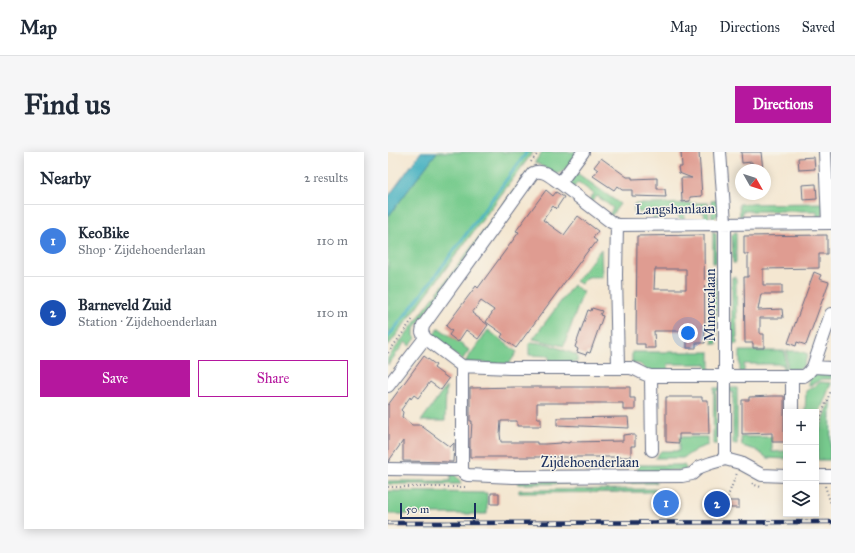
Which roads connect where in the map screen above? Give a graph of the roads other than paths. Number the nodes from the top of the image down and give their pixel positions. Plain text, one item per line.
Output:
1 (583, 152) edge
2 (720, 152) edge
3 (825, 152) edge
4 (560, 183) junction
5 (725, 223) junction
6 (829, 223) edge
7 (617, 225) junction
8 (831, 314) edge
9 (425, 338) junction
10 (462, 366) junction
11 (618, 367) junction
12 (813, 367) junction
13 (831, 368) edge
14 (725, 375) junction
15 (651, 376) junction
16 (792, 376) junction
17 (388, 386) edge
18 (792, 409) edge
19 (652, 450) dead end
20 (725, 459) junction
21 (388, 469) edge
22 (462, 470) junction
23 (783, 476) edge

1 - 4 street
2 - 5 street, Minorcalaan
3 - 6 street, Langshanlaan
4 - 7 street, Langshanlaan
4 - 9 street
5 - 6 street, Langshanlaan
5 - 7 street, Langshanlaan
5 - 14 street, Minorcalaan
7 - 11 street
8 - 12 street
9 - 10 street
9 - 17 street
10 - 11 street
10 - 22 street
11 - 15 street
12 - 13 street
12 - 16 street
14 - 15 street
14 - 16 street
14 - 20 street, Minorcalaan
15 - 19 street
16 - 18 street
20 - 22 street, Zijdehoenderlaan
20 - 23 street
21 - 22 street, Zijdehoenderlaan

